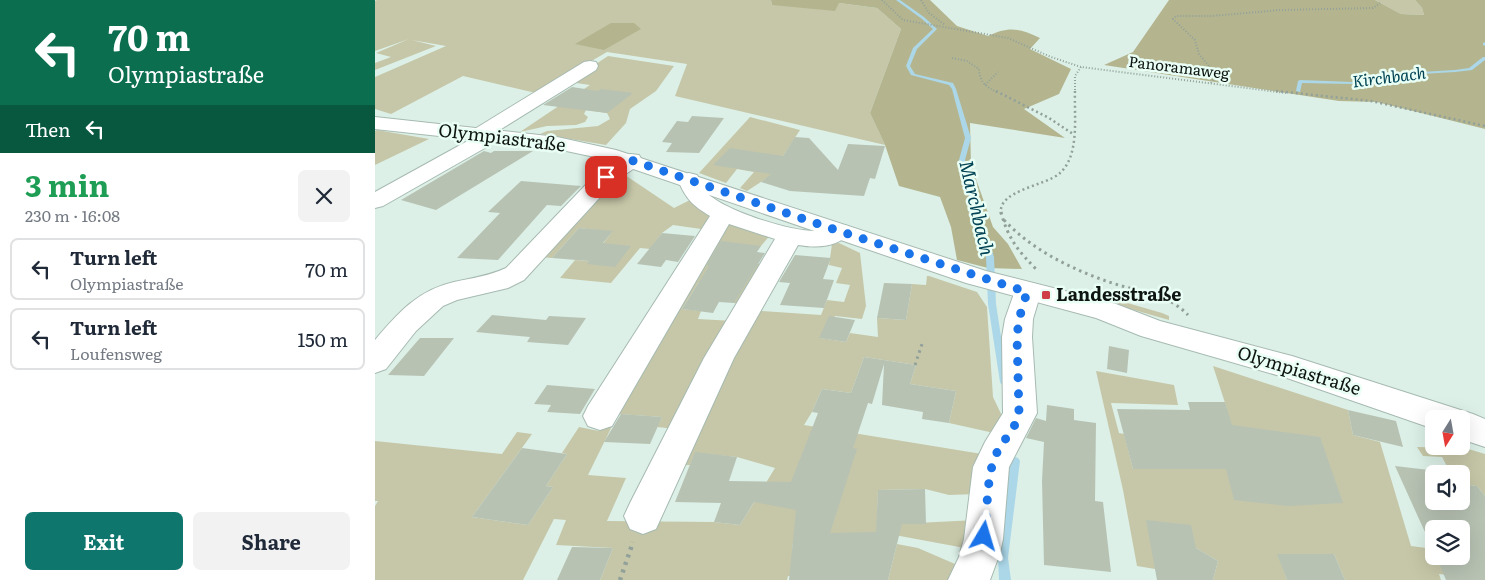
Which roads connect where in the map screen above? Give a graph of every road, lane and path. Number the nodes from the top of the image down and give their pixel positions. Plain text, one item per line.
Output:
1 (882, 0) edge
2 (921, 0) edge
3 (1380, 3) dead end
4 (948, 27) junction
5 (952, 58) dead end
6 (590, 66) dead end
7 (1081, 67) junction
8 (998, 72) dead end
9 (1211, 83) junction
10 (985, 86) junction
11 (375, 123) edge
12 (1485, 126) edge
13 (1073, 134) junction
14 (486, 135) junction
15 (631, 160) junction
16 (689, 180) junction
17 (375, 201) edge
18 (723, 214) junction
19 (1002, 217) junction
20 (839, 231) junction
21 (791, 234) junction
22 (1028, 291) junction
23 (1205, 343) junction
24 (922, 344) dead end
25 (375, 361) edge
26 (915, 365) dead end
27 (1425, 411) edge
28 (600, 416) dead end
29 (1470, 427) edge
30 (1485, 433) edge
31 (643, 516) joint
32 (620, 580) edge
33 (969, 580) edge

1 - 4 path, Panoramaweg
2 - 4 path
3 - 9 path
4 - 7 path, Panoramaweg
5 - 10 path
6 - 14 main road
7 - 9 path, Panoramaweg
7 - 13 path
8 - 10 path
9 - 12 path, Panoramaweg
10 - 13 path
11 - 14 main road, Olympiastraße
13 - 19 path
14 - 15 main road, Olympiastraße
14 - 17 main road
15 - 16 main road, Olympiastraße
15 - 25 main road
16 - 18 main road
16 - 20 main road, Olympiastraße
18 - 21 main road
18 - 28 main road
19 - 22 path
19 - 23 path
20 - 21 main road
20 - 22 main road, Olympiastraße
21 - 31 main road
22 - 23 main road, Olympiastraße
22 - 33 main road
23 - 27 main road, Olympiastraße
24 - 26 path
29 - 30 main road
31 - 32 path

